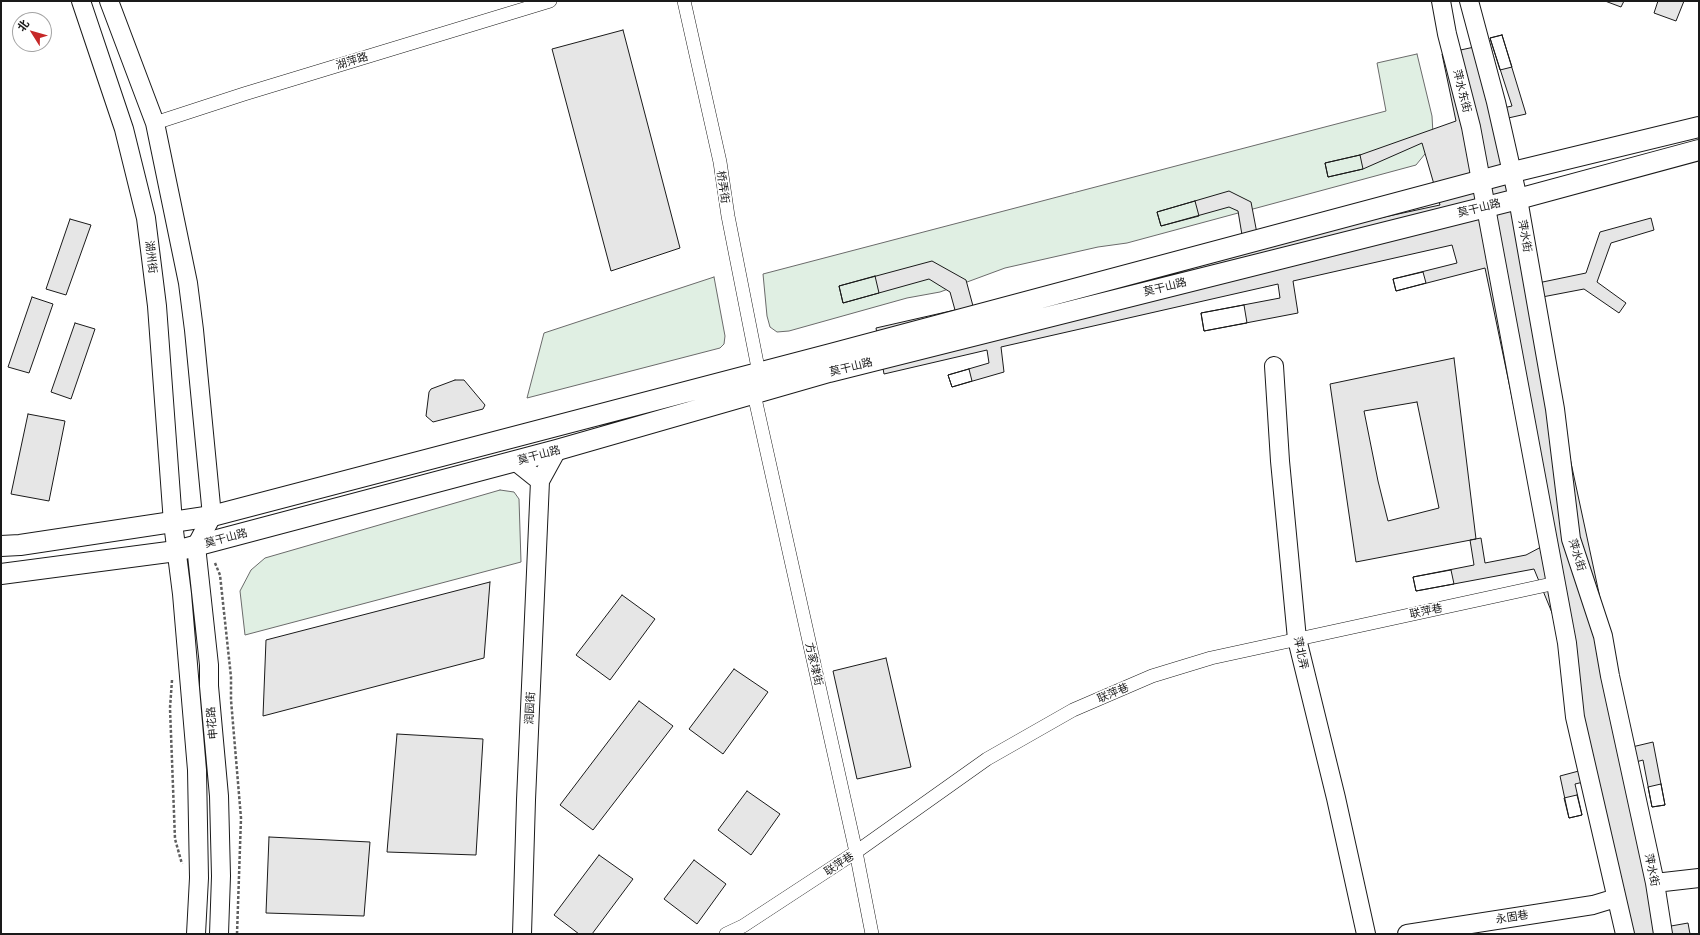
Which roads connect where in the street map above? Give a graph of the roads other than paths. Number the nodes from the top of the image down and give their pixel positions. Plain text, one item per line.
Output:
1 (81, 1) edge
2 (109, 1) edge
3 (550, 1) edge
4 (684, 1) edge
5 (1441, 1) edge
6 (1469, 1) edge
7 (155, 123) junction
8 (1699, 127) edge
9 (1699, 150) edge
10 (1513, 172) junction
11 (1480, 182) junction
12 (1518, 199) junction
13 (1484, 206) junction
14 (1274, 366) dead end
15 (759, 373) junction
16 (754, 394) junction
17 (557, 450) junction
18 (515, 461) junction
19 (540, 482) junction
20 (212, 516) junction
21 (173, 523) junction
22 (202, 544) junction
23 (1, 546) edge
24 (176, 551) junction
25 (1, 574) edge
26 (1556, 583) junction
27 (1297, 639) junction
28 (856, 852) junction
29 (1699, 878) edge
30 (1655, 883) junction
31 (1616, 898) junction
32 (196, 934) edge
33 (219, 934) edge
34 (522, 934) edge
35 (726, 934) edge
36 (872, 934) edge
37 (1366, 934) edge
38 (1407, 934) edge
39 (1625, 934) edge
40 (1663, 934) edge

1 - 21 main road, 湖州街
2 - 7 main road
3 - 7 street, 湖萍路
4 - 15 street, 桥弄街
5 - 11 main road, 萍水东街
6 - 10 main road
7 - 20 main road
8 - 10 main road, 莫干山路
9 - 12 main road, 莫干山路
10 - 11 main road, 莫干山路
10 - 12 main road, 萍水街
11 - 13 main road
11 - 15 main road, 莫干山路
12 - 13 main road, 莫干山路
12 - 30 main road, 萍水街
13 - 16 main road, 莫干山路
13 - 26 main road
14 - 27 main road, 萍北弄
15 - 20 main road, 莫干山路
16 - 17 main road, 莫干山路
16 - 28 street, 方家埭街
17 - 18 main road, 莫干山路
17 - 19 main road, 润园街
18 - 19 main road
18 - 22 main road, 莫干山路
19 - 34 main road, 润园街
20 - 21 main road, 莫干山路
20 - 22 main road
21 - 23 main road, 莫干山路
21 - 24 main road, 申花路
22 - 24 main road, 莫干山路
22 - 33 main road, 申花路
24 - 25 main road, 莫干山路
24 - 32 main road, 申花路
26 - 27 street, 联萍巷
26 - 31 main road
27 - 28 street, 联萍巷
27 - 37 main road, 萍北弄
28 - 35 street, 联萍巷
28 - 36 street, 方家埭街
29 - 30 main road
30 - 40 main road, 萍水街
31 - 38 main road, 永固巷
31 - 39 main road

